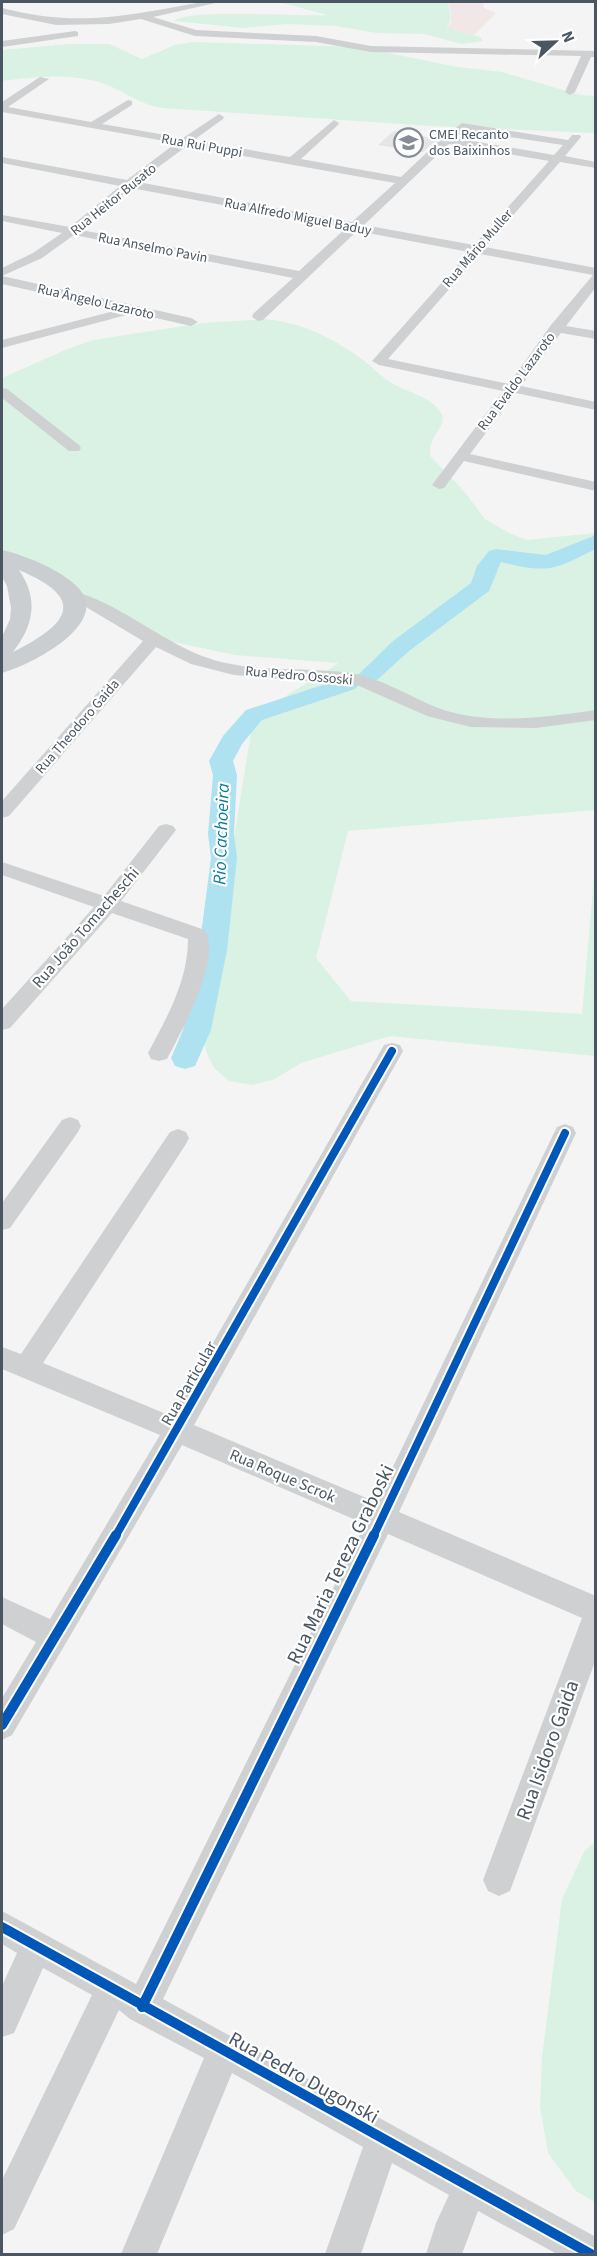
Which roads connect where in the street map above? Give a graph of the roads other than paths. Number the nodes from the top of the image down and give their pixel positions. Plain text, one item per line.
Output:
1 (215, 2) edge
2 (2, 11) edge
3 (138, 15) junction
4 (104, 22) junction
5 (2, 44) edge
6 (591, 54) edge
7 (44, 79) dead end
8 (570, 92) dead end
9 (128, 103) dead end
10 (2, 108) edge
11 (219, 117) dead end
12 (334, 123) dead end
13 (91, 126) junction
14 (446, 140) junction
15 (186, 142) junction
16 (557, 158) junction
17 (2, 160) edge
18 (293, 161) junction
19 (593, 161) edge
20 (403, 181) junction
21 (129, 184) junction
22 (2, 218) edge
23 (355, 228) junction
24 (73, 231) junction
25 (476, 249) junction
26 (2, 272) edge
27 (596, 272) edge
28 (304, 276) junction
29 (596, 278) edge
30 (2, 280) edge
31 (136, 309) junction
32 (258, 317) dead end
33 (191, 322) dead end
34 (556, 328) junction
35 (596, 335) edge
36 (2, 344) edge
37 (509, 389) junction
38 (2, 392) edge
39 (596, 406) edge
40 (74, 448) dead end
41 (460, 456) junction
42 (439, 485) dead end
43 (596, 487) edge
44 (2, 556) edge
45 (2, 565) edge
46 (72, 596) junction
47 (22, 611) junction
48 (115, 618) junction
49 (71, 620) junction
50 (153, 640) junction
51 (2, 651) edge
52 (2, 666) edge
53 (596, 715) edge
54 (2, 812) edge
55 (166, 830) dead end
56 (2, 868) edge
57 (108, 904) junction
58 (2, 1022) edge
59 (392, 1051) dead end
60 (159, 1053) dead end
61 (70, 1126) dead end
62 (564, 1132) dead end
63 (178, 1138) dead end
64 (2, 1221) edge
65 (2, 1358) edge
66 (27, 1367) junction
67 (177, 1430) junction
68 (382, 1518) junction
69 (2, 1610) edge
70 (596, 1610) edge
71 (596, 1619) edge
72 (56, 1637) junction
73 (2, 1725) edge
74 (499, 1880) dead end
75 (2, 1928) edge
76 (36, 1948) junction
77 (111, 1990) junction
78 (142, 2007) junction
79 (2, 2021) edge
80 (225, 2053) junction
81 (383, 2140) junction
82 (471, 2188) junction
83 (2, 2217) edge
84 (139, 2254) edge
85 (343, 2254) edge
86 (444, 2254) edge
87 (591, 2254) edge

1 - 3 street
2 - 4 street
3 - 4 street
3 - 6 street
4 - 5 street
6 - 8 street
7 - 10 street
9 - 13 street
10 - 13 street, Rua Rui Puppi
11 - 15 street, Rua Heitor Busato
12 - 18 street
13 - 15 street, Rua Rui Puppi
14 - 16 street
14 - 16 street, Rua Mário Muller
14 - 20 street
15 - 18 street, Rua Rui Puppi
15 - 21 street, Rua Heitor Busato
16 - 19 street
16 - 25 street, Rua Mário Muller
17 - 21 street, Rua Alfredo Miguel Baduy
18 - 20 street, Rua Rui Puppi
20 - 23 street
21 - 23 street, Rua Alfredo Miguel Baduy
21 - 24 street, Rua Heitor Busato
22 - 24 street, Rua Anselmo Pavin
23 - 25 street, Rua Alfredo Miguel Baduy
23 - 28 street
24 - 26 street, Rua Heitor Busato
24 - 28 street, Rua Anselmo Pavin
25 - 27 street, Rua Alfredo Miguel Baduy
25 - 37 street, Rua Mário Muller
28 - 32 street
29 - 34 street, Rua Evaldo Lazaroto
30 - 31 street, Rua Ângelo Lazaroto
31 - 33 street, Rua Ângelo Lazaroto
31 - 36 street
34 - 35 street
34 - 37 street, Rua Evaldo Lazaroto
37 - 39 street
37 - 41 street, Rua Evaldo Lazaroto
38 - 40 street
41 - 42 street, Rua Evaldo Lazaroto
41 - 43 street
44 - 46 main road
45 - 47 main road
46 - 47 main road
46 - 48 street, Rua Pedro Ossoski
46 - 49 main road
47 - 49 main road
47 - 51 main road
48 - 49 street, Rua Pedro Ossoski
48 - 50 street, Rua Pedro Ossoski
49 - 52 main road
50 - 53 street, Rua Pedro Ossoski
50 - 54 street, Rua Theodoro Gaida
55 - 57 street, Rua João Tomacheschi
56 - 57 street
57 - 58 street, Rua João Tomacheschi
57 - 60 street
59 - 67 street, Rua Particular
61 - 64 street
62 - 68 street, Rua Maria Tereza Graboski
63 - 66 street
65 - 66 street, Rua Roque Scrok
66 - 67 street, Rua Roque Scrok
67 - 68 street, Rua Roque Scrok
67 - 72 street, Rua Particular
68 - 70 street, Rua Roque Scrok
68 - 78 street, Rua Maria Tereza Graboski
69 - 72 street
71 - 74 street, Rua Isidoro Gaida
72 - 73 street, Rua Particular
75 - 76 street, Rua Pedro Dugonski
76 - 77 street, Rua Pedro Dugonski
76 - 79 street
77 - 78 street, Rua Pedro Dugonski
77 - 83 street
78 - 80 street, Rua Pedro Dugonski
80 - 81 street, Rua Pedro Dugonski
80 - 84 street
81 - 82 street, Rua Pedro Dugonski
81 - 85 street
82 - 86 street
82 - 87 street, Rua Pedro Dugonski

